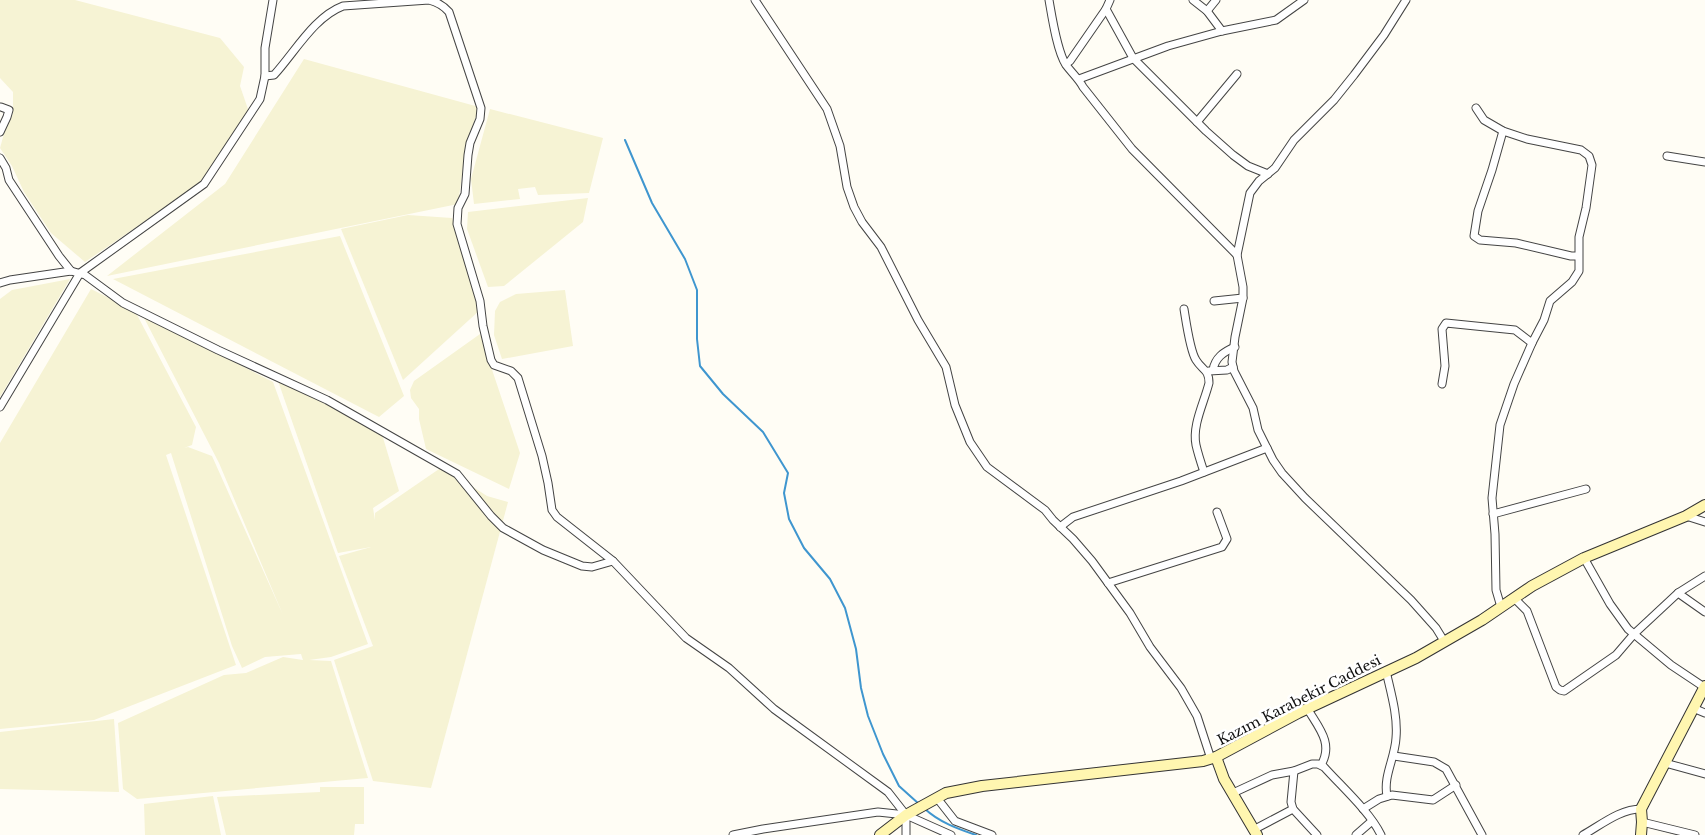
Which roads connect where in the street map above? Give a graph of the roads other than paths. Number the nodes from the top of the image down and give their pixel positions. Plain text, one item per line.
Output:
1 (273, 0) edge
2 (755, 0) edge
3 (1049, 0) edge
4 (1110, 0) edge
5 (1193, 0) edge
6 (1216, 0) edge
7 (1304, 0) edge
8 (1406, 0) edge
9 (1106, 8) junction
10 (1207, 11) junction
11 (1222, 31) junction
12 (1133, 58) junction
13 (1066, 64) junction
14 (1236, 74) dead end
15 (268, 75) junction
16 (1079, 79) junction
17 (1, 107) edge
18 (1476, 108) dead end
19 (1197, 122) junction
20 (1503, 131) junction
21 (0, 132) edge
22 (1668, 156) dead end
23 (0, 158) edge
24 (1705, 162) edge
25 (1268, 174) junction
26 (0, 177) edge
27 (9, 180) junction
28 (1237, 256) junction
29 (1578, 256) junction
30 (72, 271) junction
31 (83, 274) junction
32 (0, 284) edge
33 (1243, 298) junction
34 (1214, 301) dead end
35 (1184, 309) dead end
36 (1532, 343) junction
37 (1235, 347) junction
38 (1233, 368) junction
39 (1210, 371) junction
40 (1442, 384) dead end
41 (0, 407) edge
42 (1267, 448) junction
43 (1204, 472) junction
44 (1586, 489) dead end
45 (1705, 505) edge
46 (1217, 512) dead end
47 (1493, 514) junction
48 (1686, 516) junction
49 (1705, 522) edge
50 (1060, 527) junction
51 (1584, 558) junction
52 (613, 561) junction
53 (1705, 576) edge
54 (1108, 583) junction
55 (1678, 593) junction
56 (1514, 598) junction
57 (1501, 607) junction
58 (1705, 612) edge
59 (1634, 634) junction
60 (1444, 641) junction
61 (1386, 671) junction
62 (1705, 686) edge
63 (1307, 708) junction
64 (1693, 708) junction
65 (1705, 713) edge
66 (1394, 756) junction
67 (1213, 758) junction
68 (1665, 762) junction
69 (1322, 765) junction
70 (1294, 771) junction
71 (1705, 774) edge
72 (1456, 785) junction
73 (1233, 793) junction
74 (1387, 796) junction
75 (937, 798) junction
76 (1292, 809) junction
77 (1363, 809) junction
78 (1642, 809) junction
79 (906, 815) junction
80 (1372, 821) junction
81 (1642, 822) junction
82 (1256, 832) edge
83 (733, 835) edge
84 (880, 835) edge
85 (906, 835) edge
86 (951, 835) edge
87 (992, 835) edge
88 (1317, 835) edge
89 (1356, 835) edge
90 (1381, 835) edge
91 (1482, 835) edge
92 (1583, 835) edge
93 (1641, 835) edge
94 (1695, 835) edge

1 - 15 street
2 - 50 street
3 - 13 street
4 - 9 street
5 - 10 street
6 - 10 street
7 - 11 street
8 - 25 street
9 - 12 street
9 - 13 street
10 - 11 street
11 - 12 street
12 - 16 street
12 - 19 street
13 - 16 street
14 - 19 street
15 - 31 street
15 - 52 street
16 - 28 street
17 - 21 street
18 - 20 street
19 - 25 street
20 - 29 street
20 - 29 street
22 - 24 street
23 - 27 street
25 - 28 street
26 - 27 street
27 - 30 street
28 - 33 street
29 - 36 street
30 - 31 street
30 - 32 street
31 - 41 street
31 - 52 street
33 - 34 street
33 - 37 street
35 - 39 street
36 - 40 street
36 - 47 street
37 - 38 street
37 - 39 street
38 - 39 street
38 - 42 street
39 - 43 street
42 - 43 street
42 - 60 street
43 - 50 street
44 - 47 street
45 - 48 street, Kazım Karabekir Caddesi
46 - 54 street
47 - 57 street
48 - 49 street
48 - 51 street, Kazım Karabekir Caddesi
50 - 54 street
51 - 56 street, Kazım Karabekir Caddesi
51 - 59 street
52 - 79 street
53 - 55 street
54 - 67 street
55 - 58 street
55 - 59 street
56 - 57 street, Kazım Karabekir Caddesi
56 - 59 street
57 - 60 street, Kazım Karabekir Caddesi
59 - 62 street
60 - 61 street, Kazım Karabekir Caddesi
61 - 63 street, Kazım Karabekir Caddesi
61 - 66 street
62 - 64 street
63 - 67 street, Kazım Karabekir Caddesi
63 - 69 street
64 - 65 street
64 - 68 street
66 - 72 street
66 - 74 street
67 - 73 street
67 - 75 street, Kazım Karabekir Caddesi
68 - 71 street
68 - 78 street
69 - 70 street
69 - 77 street
70 - 73 street
70 - 76 street
72 - 74 street
72 - 91 street
73 - 82 street
74 - 77 street
75 - 79 street, Kazım Karabekir Caddesi
75 - 87 street
76 - 82 street
76 - 88 street
77 - 80 street
78 - 81 street
78 - 92 street
79 - 83 street
79 - 84 street, Kazım Karabekir Caddesi
79 - 85 street
79 - 86 street
80 - 89 street
80 - 90 street
81 - 93 street
81 - 94 street

